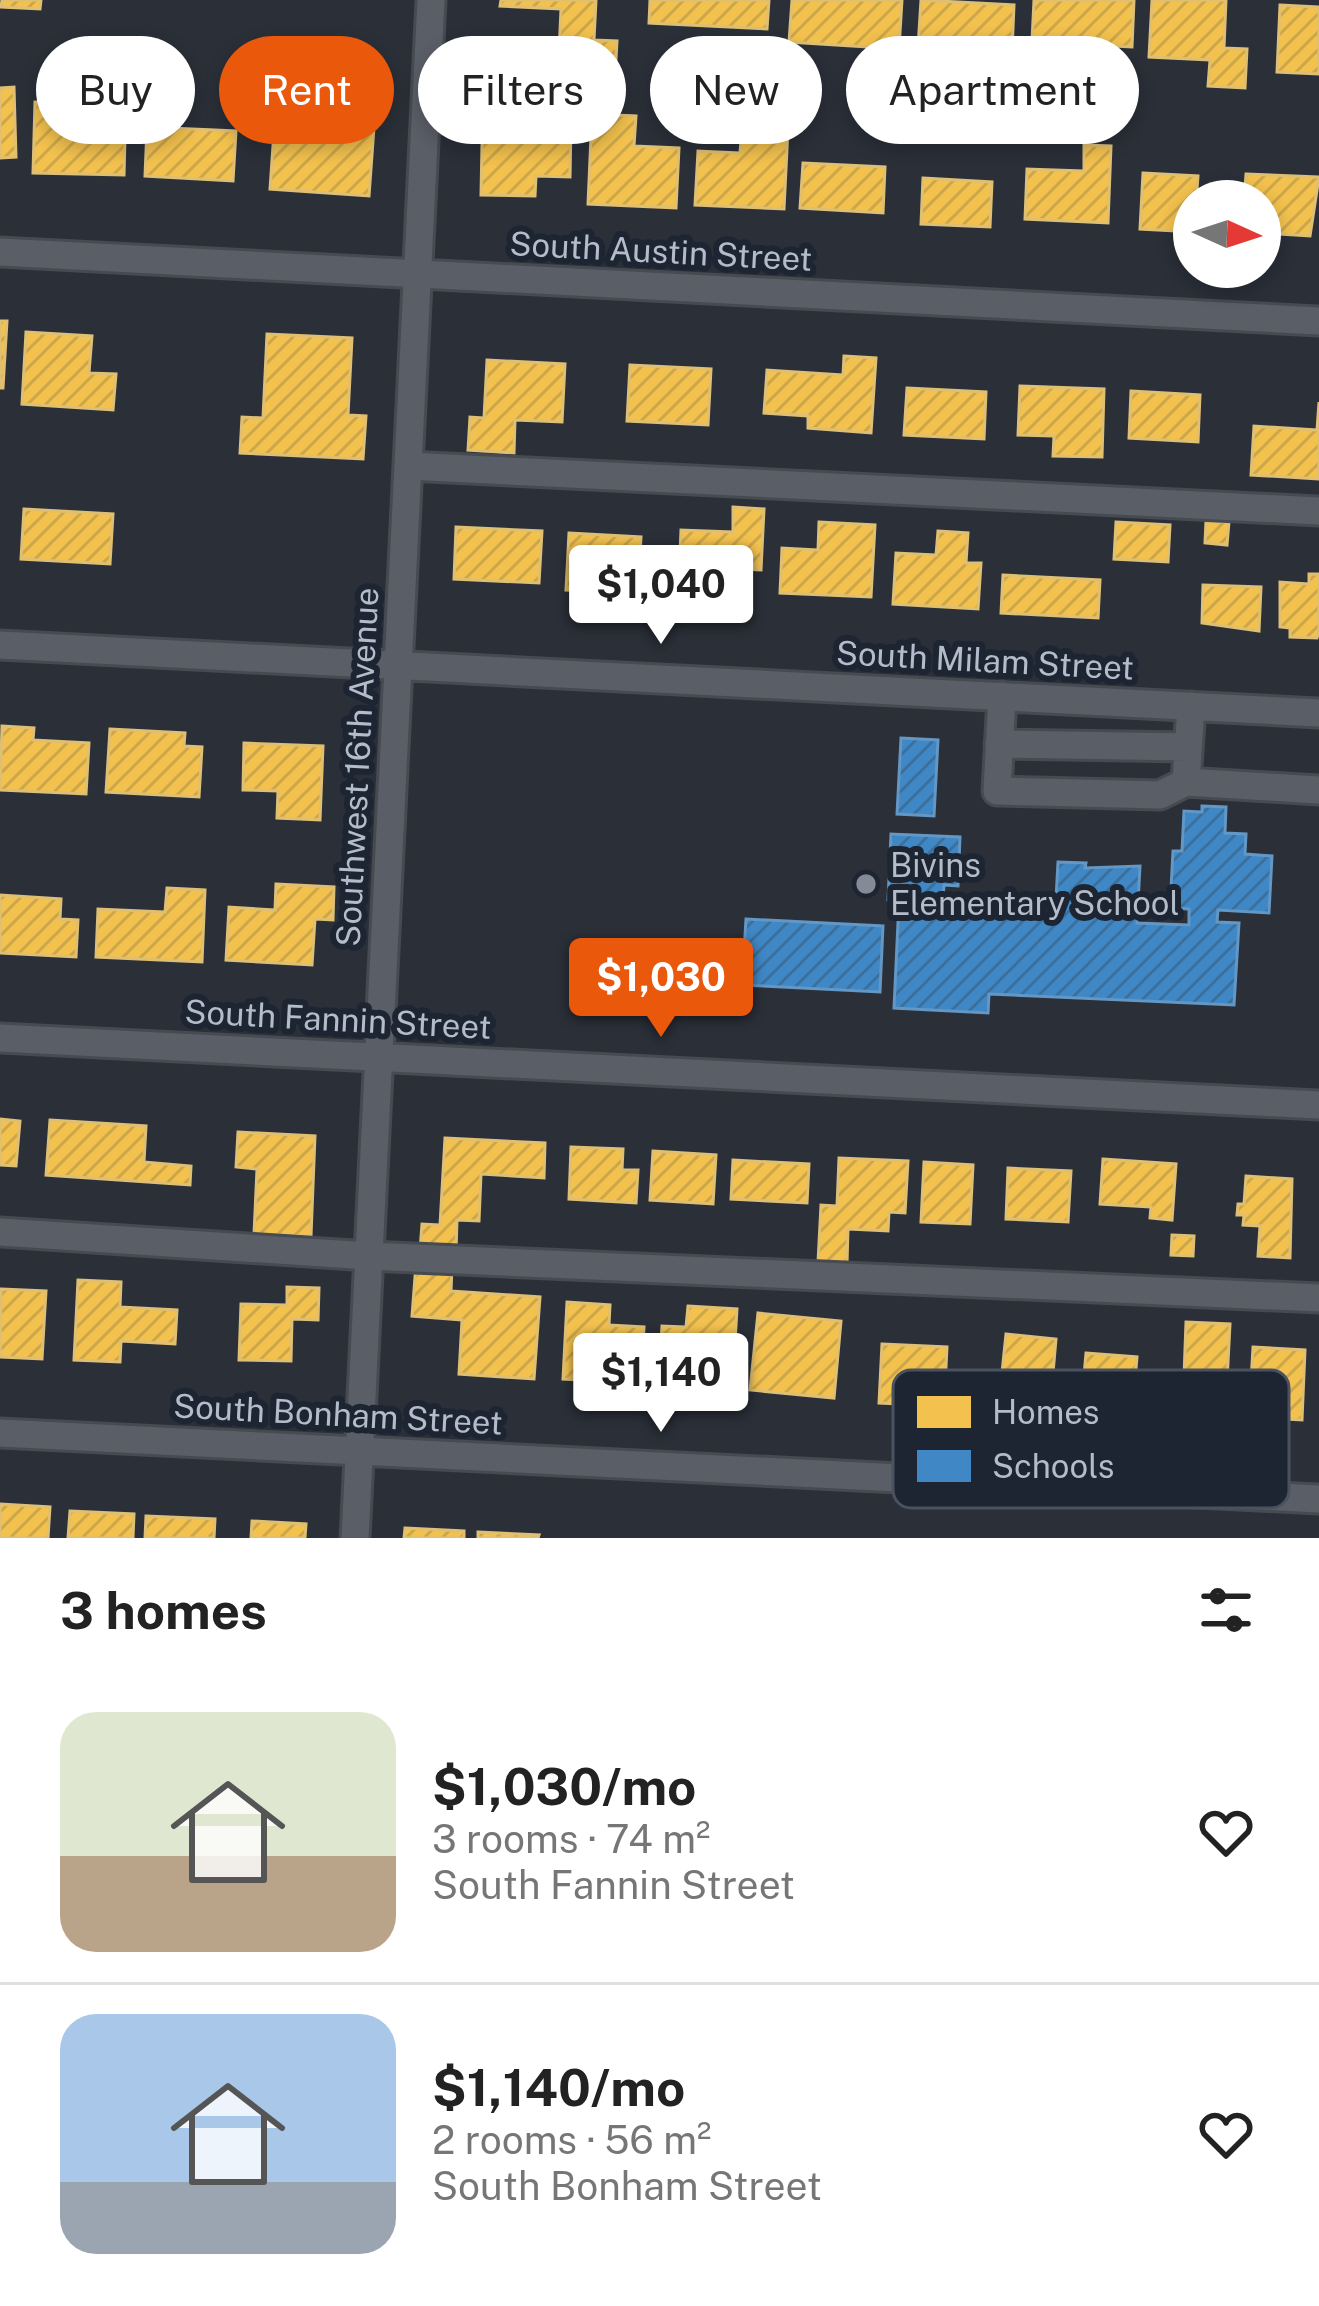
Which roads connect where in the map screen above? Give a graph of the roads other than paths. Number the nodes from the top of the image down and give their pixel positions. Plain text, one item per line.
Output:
1 (431, 0) edge
2 (0, 252) edge
3 (417, 275) junction
4 (1319, 321) edge
5 (408, 466) junction
6 (1319, 512) edge
7 (0, 645) edge
8 (398, 665) junction
9 (1002, 697) junction
10 (1191, 706) junction
11 (1319, 713) edge
12 (999, 744) junction
13 (1188, 747) junction
14 (1186, 782) junction
15 (1319, 790) edge
16 (0, 1038) edge
17 (379, 1058) junction
18 (1319, 1105) edge
19 (0, 1232) edge
20 (368, 1256) junction
21 (1319, 1298) edge
22 (0, 1433) edge
23 (359, 1451) junction
24 (893, 1478) edge
25 (1289, 1498) edge
26 (1319, 1499) edge
27 (355, 1538) edge

1 - 3 street, Southwest 16th Avenue
2 - 3 street, South Austin Street
3 - 4 street, South Austin Street
3 - 5 street, Southwest 16th Avenue
5 - 6 street
5 - 8 street, Southwest 16th Avenue
7 - 8 street, South Milam Street
8 - 9 street, South Milam Street
8 - 17 street, Southwest 16th Avenue
9 - 10 street, South Milam Street
9 - 12 street
10 - 11 street, South Milam Street
10 - 13 street
12 - 13 street
12 - 14 street
13 - 14 street
14 - 15 street
16 - 17 street, South Fannin Street
17 - 18 street, South Fannin Street
17 - 20 street, Southwest 16th Avenue
19 - 20 street
20 - 21 street
20 - 23 street, Southwest 16th Avenue
22 - 23 street, South Bonham Street
23 - 24 street, South Bonham Street
23 - 27 street, Southwest 16th Avenue
25 - 26 street, South Bonham Street

